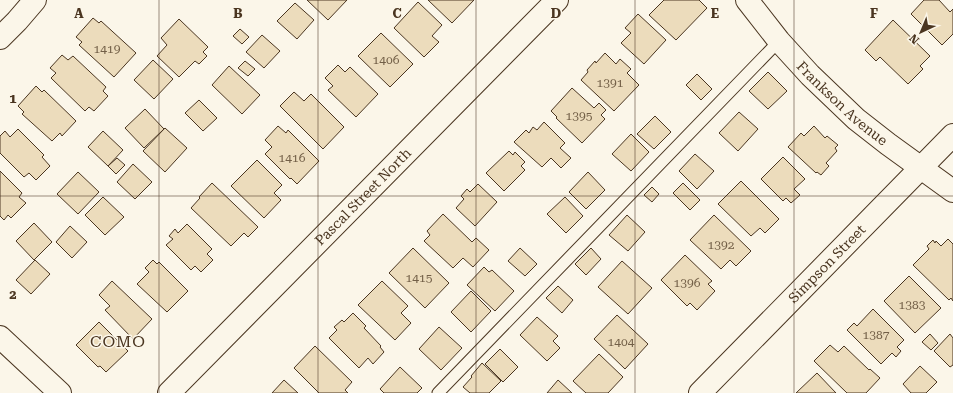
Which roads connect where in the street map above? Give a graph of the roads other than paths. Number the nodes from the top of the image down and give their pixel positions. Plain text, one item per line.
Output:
1 (35, 0) edge
2 (557, 0) edge
3 (747, 0) edge
4 (0, 38) edge
5 (779, 41) junction
6 (953, 135) edge
7 (921, 168) junction
8 (953, 191) edge
9 (0, 337) edge
10 (60, 393) edge
11 (169, 393) edge
12 (438, 393) edge
13 (700, 393) edge

1 - 4 street
2 - 11 street, Pascal Street North
3 - 5 street, Frankson Avenue
5 - 7 street, Frankson Avenue
5 - 12 lane
6 - 7 street, Simpson Street
7 - 8 street, Frankson Avenue
7 - 13 street, Simpson Street
9 - 10 street

